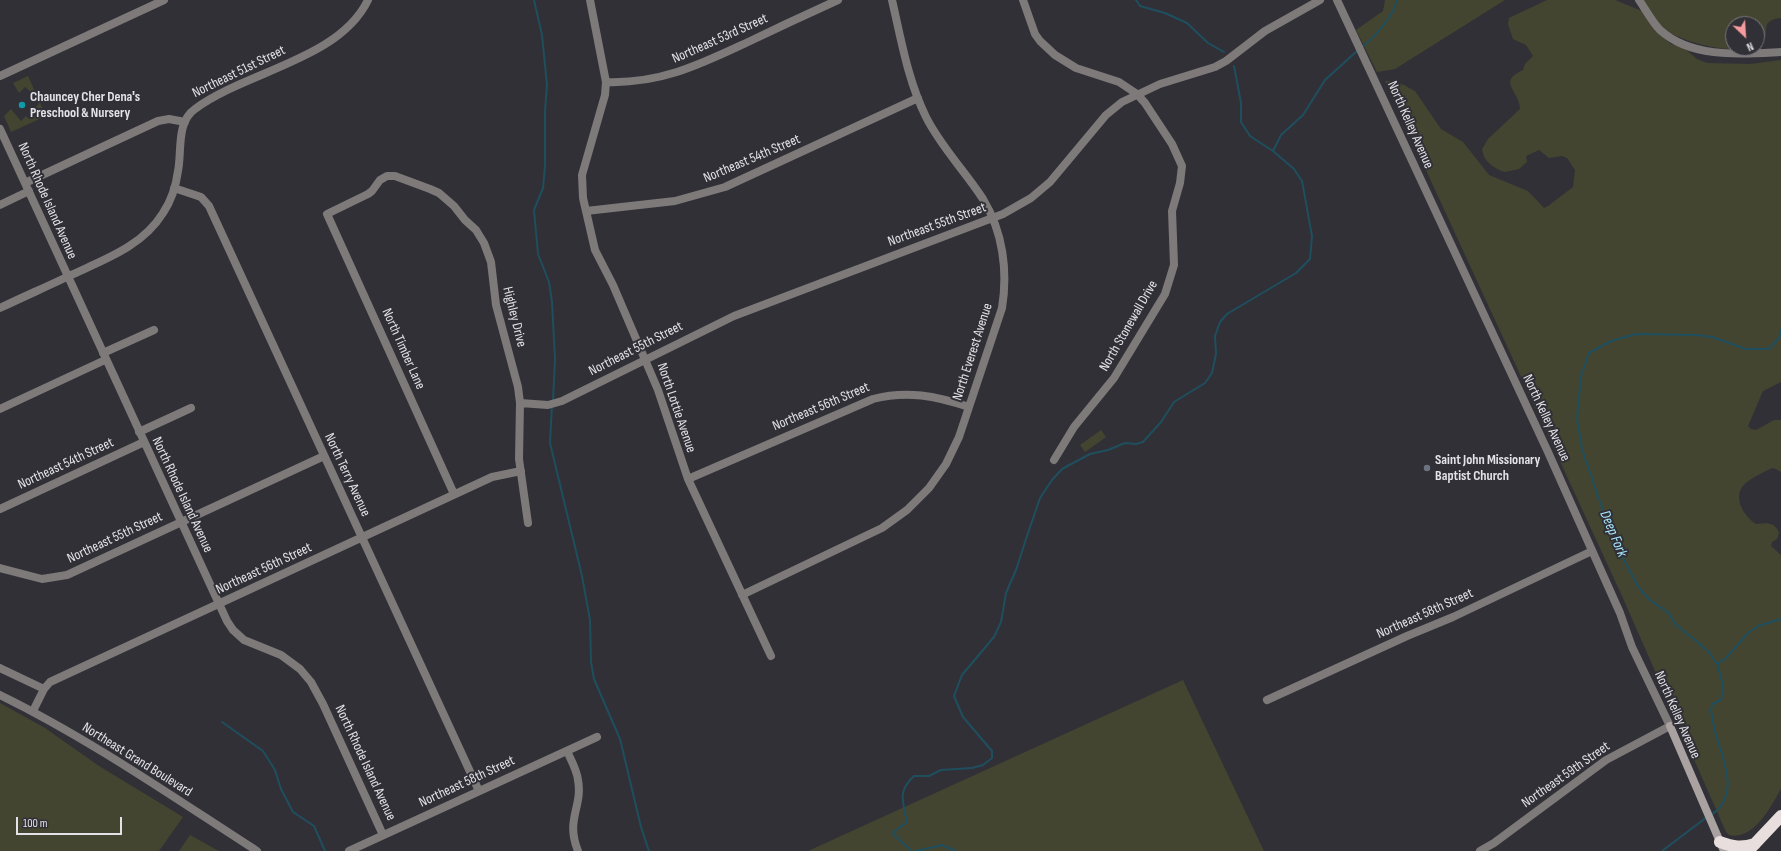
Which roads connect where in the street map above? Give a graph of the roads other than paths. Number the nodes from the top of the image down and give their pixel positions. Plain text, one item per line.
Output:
1 (164, 0) edge
2 (368, 0) edge
3 (590, 0) edge
4 (838, 0) edge
5 (892, 0) edge
6 (1023, 0) edge
7 (1320, 0) edge
8 (1337, 0) edge
9 (1639, 0) edge
10 (1781, 52) edge
11 (0, 76) edge
12 (606, 82) junction
13 (1137, 94) junction
14 (918, 98) junction
15 (186, 122) junction
16 (0, 129) edge
17 (383, 177) joint
18 (25, 183) junction
19 (174, 188) junction
20 (29, 192) junction
21 (0, 205) edge
22 (586, 211) junction
23 (993, 219) junction
24 (67, 277) junction
25 (0, 308) edge
26 (154, 330) dead end
27 (104, 357) junction
28 (645, 360) junction
29 (520, 402) junction
30 (969, 407) junction
31 (191, 408) dead end
32 (0, 409) edge
33 (139, 432) junction
34 (144, 442) junction
35 (324, 456) junction
36 (1054, 460) dead end
37 (521, 471) junction
38 (688, 479) junction
39 (454, 494) junction
40 (0, 509) edge
41 (180, 522) junction
42 (528, 523) dead end
43 (362, 538) junction
44 (1592, 550) junction
45 (0, 568) edge
46 (742, 595) junction
47 (218, 604) junction
48 (771, 656) dead end
49 (0, 668) edge
50 (44, 689) junction
51 (0, 695) edge
52 (1267, 700) dead end
53 (33, 711) junction
54 (1670, 726) junction
55 (597, 737) dead end
56 (567, 751) junction
57 (479, 791) junction
58 (1781, 816) edge
59 (383, 835) junction
60 (1722, 846) edge
61 (1751, 848) edge
62 (257, 851) edge
63 (349, 851) edge
64 (578, 851) edge
65 (1480, 851) edge

1 - 11 street
2 - 15 street, Northeast 51st Street
3 - 12 street, North Lottie Avenue
4 - 12 street, Northeast 53rd Street
5 - 14 street, North Everest Avenue
6 - 13 street, North Stonewall Drive
7 - 13 street, Northeast 55th Street
8 - 44 street, North Kelley Avenue
9 - 10 street
12 - 22 street, North Lottie Avenue
13 - 23 street, Northeast 55th Street
13 - 36 street, North Stonewall Drive
14 - 22 street, Northeast 54th Street
14 - 23 street, North Everest Avenue
15 - 18 street
15 - 19 street
16 - 18 street, North Rhode Island Avenue
17 - 29 street, Highley Drive
17 - 39 street, North Timber Lane
18 - 20 street, North Rhode Island Avenue
19 - 24 street
19 - 35 street, North Terry Avenue
20 - 21 street
20 - 24 street, North Rhode Island Avenue
22 - 28 street, North Lottie Avenue
23 - 28 street, Northeast 55th Street
23 - 30 street, North Everest Avenue
24 - 25 street
24 - 27 street, North Rhode Island Avenue
26 - 27 street
27 - 32 street
27 - 33 street, North Rhode Island Avenue
28 - 29 street, Northeast 55th Street
28 - 38 street, North Lottie Avenue
29 - 37 street, Highley Drive
30 - 38 street, Northeast 56th Street
30 - 46 street, North Everest Avenue
31 - 33 street
33 - 34 street, North Rhode Island Avenue
34 - 40 street, Northeast 54th Street
34 - 41 street, North Rhode Island Avenue
35 - 41 street, Northeast 55th Street
35 - 43 street, North Terry Avenue
37 - 39 street, Northeast 56th Street
37 - 42 street, Highley Drive
38 - 46 street, North Lottie Avenue
39 - 43 street, Northeast 56th Street
41 - 45 street, Northeast 55th Street
41 - 47 street, North Rhode Island Avenue
43 - 47 street, Northeast 56th Street
43 - 57 street, North Terry Avenue
44 - 52 street, Northeast 58th Street
44 - 54 street, North Kelley Avenue
46 - 48 street, North Lottie Avenue
47 - 50 street, Northeast 56th Street
47 - 59 street, North Rhode Island Avenue
49 - 50 street
50 - 53 street, Northeast 56th Street
51 - 53 street, Northeast Grand Boulevard
53 - 62 street, Northeast Grand Boulevard
54 - 60 main road, North Kelley Avenue
54 - 65 street, Northeast 59th Street
55 - 56 street, Northeast 58th Street
56 - 57 street, Northeast 58th Street
56 - 64 street
57 - 59 street, Northeast 58th Street
58 - 61 highway
59 - 63 street, Northeast 58th Street
60 - 61 highway

